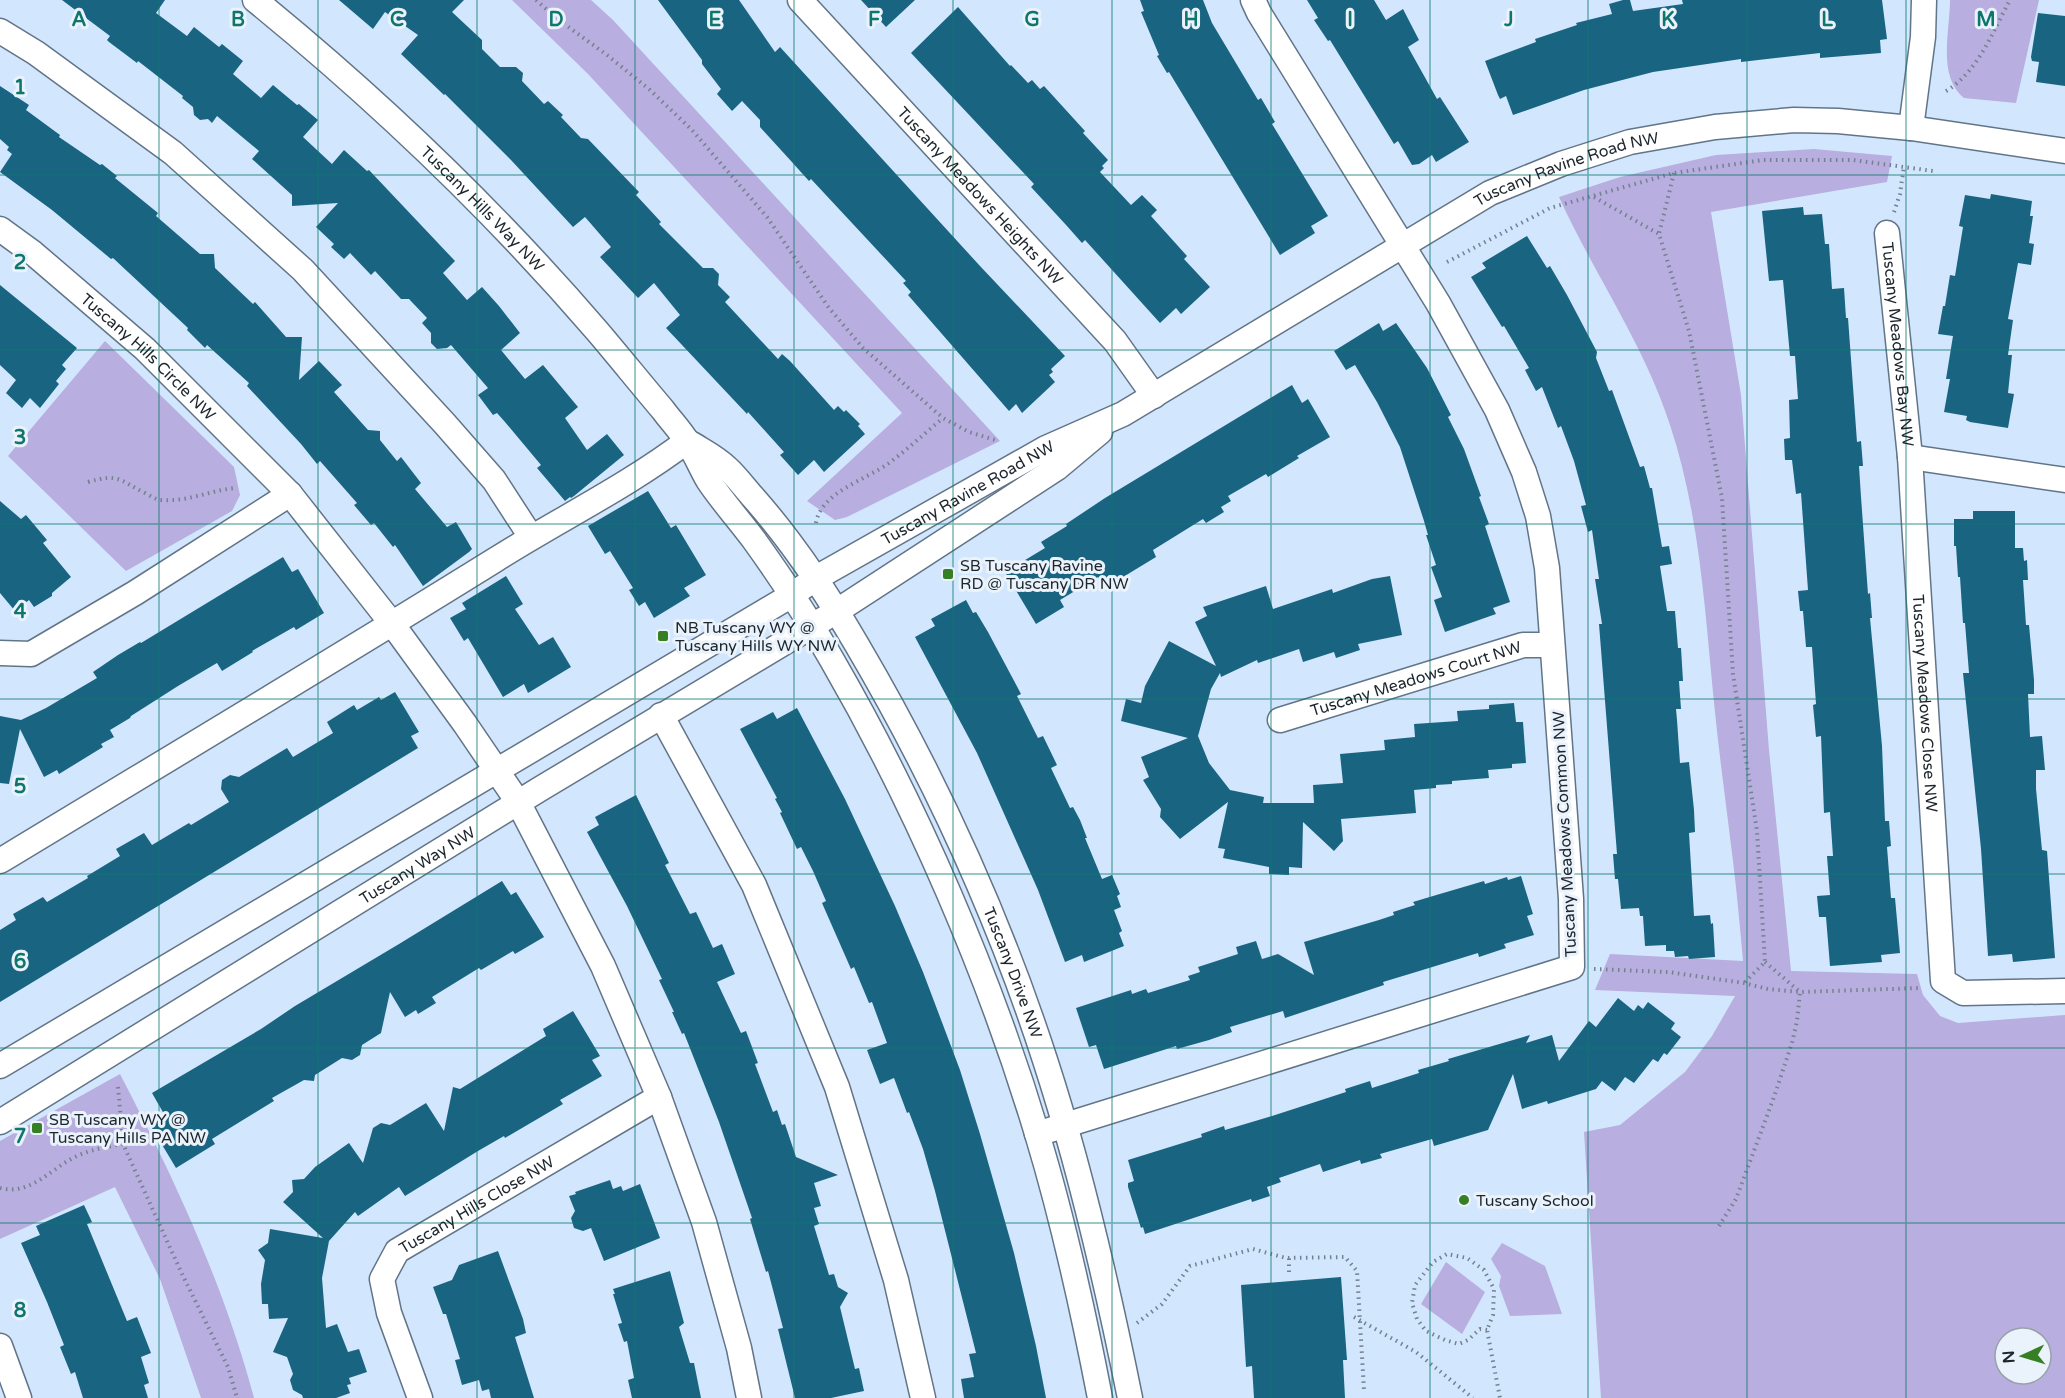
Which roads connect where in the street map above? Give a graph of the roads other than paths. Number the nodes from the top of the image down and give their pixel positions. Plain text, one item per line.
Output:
1 (255, 0) edge
2 (800, 0) edge
3 (1253, 0) edge
4 (1924, 0) edge
5 (0, 31) edge
6 (1911, 128) junction
7 (2065, 151) edge
8 (0, 229) edge
9 (1887, 233) road end
10 (1403, 246) junction
11 (1154, 396) junction
12 (1123, 414) junction
13 (687, 441) junction
14 (1910, 457) junction
15 (2065, 480) edge
16 (290, 494) junction
17 (531, 537) junction
18 (816, 578) junction
19 (792, 595) junction
20 (837, 611) junction
21 (393, 625) junction
22 (811, 625) junction
23 (1552, 645) junction
24 (0, 653) edge
25 (661, 715) junction
26 (1280, 720) dead end
27 (497, 770) junction
28 (518, 802) junction
29 (0, 861) edge
30 (2065, 991) edge
31 (0, 1066) edge
32 (659, 1097) junction
33 (0, 1122) edge
34 (1066, 1125) junction
35 (1037, 1134) junction
36 (0, 1346) edge
37 (19, 1398) edge
38 (420, 1398) edge
39 (749, 1398) edge
40 (923, 1398) edge
41 (1100, 1398) edge
42 (1130, 1398) edge

1 - 13 street, Tuscany Hills Way NW
2 - 11 street, Tuscany Meadows Heights NW
3 - 10 street
4 - 6 street
5 - 17 street
6 - 7 street, Tuscany Ravine Road NW
6 - 10 street, Tuscany Ravine Road NW
8 - 16 street, Tuscany Hills Circle NW
9 - 14 street, Tuscany Meadows Bay NW
10 - 11 street, Tuscany Ravine Road NW
10 - 23 street, Tuscany Meadows Common NW
11 - 12 street, Tuscany Ravine Road NW
12 - 18 street, Tuscany Ravine Road NW
12 - 20 street, Tuscany Ravine Road NW
13 - 17 street
13 - 18 street, Tuscany Hills Way NW
13 - 19 street, Tuscany Hills Way NW
14 - 15 street
14 - 30 street, Tuscany Meadows Close NW
16 - 21 street, Tuscany Hills Circle NW
16 - 24 street
17 - 21 street
18 - 19 street
18 - 20 street, Tuscany Drive NW
19 - 22 street, Tuscany Drive NW
19 - 27 street
20 - 22 street, Tuscany Way NW
20 - 34 street, Tuscany Drive NW
21 - 27 street, Tuscany Hills Circle NW
21 - 29 street
22 - 25 street, Tuscany Way NW
22 - 35 street, Tuscany Drive NW
23 - 26 street, Tuscany Meadows Court NW
23 - 34 street, Tuscany Meadows Common NW
25 - 28 street, Tuscany Way NW
25 - 40 street
27 - 28 street
27 - 31 street
28 - 32 street
28 - 33 street, Tuscany Way NW
32 - 38 street, Tuscany Hills Close NW
32 - 39 street
34 - 35 street, Tuscany Meadows Common NW
34 - 42 street, Tuscany Drive NW
35 - 41 street, Tuscany Drive NW
36 - 37 street

